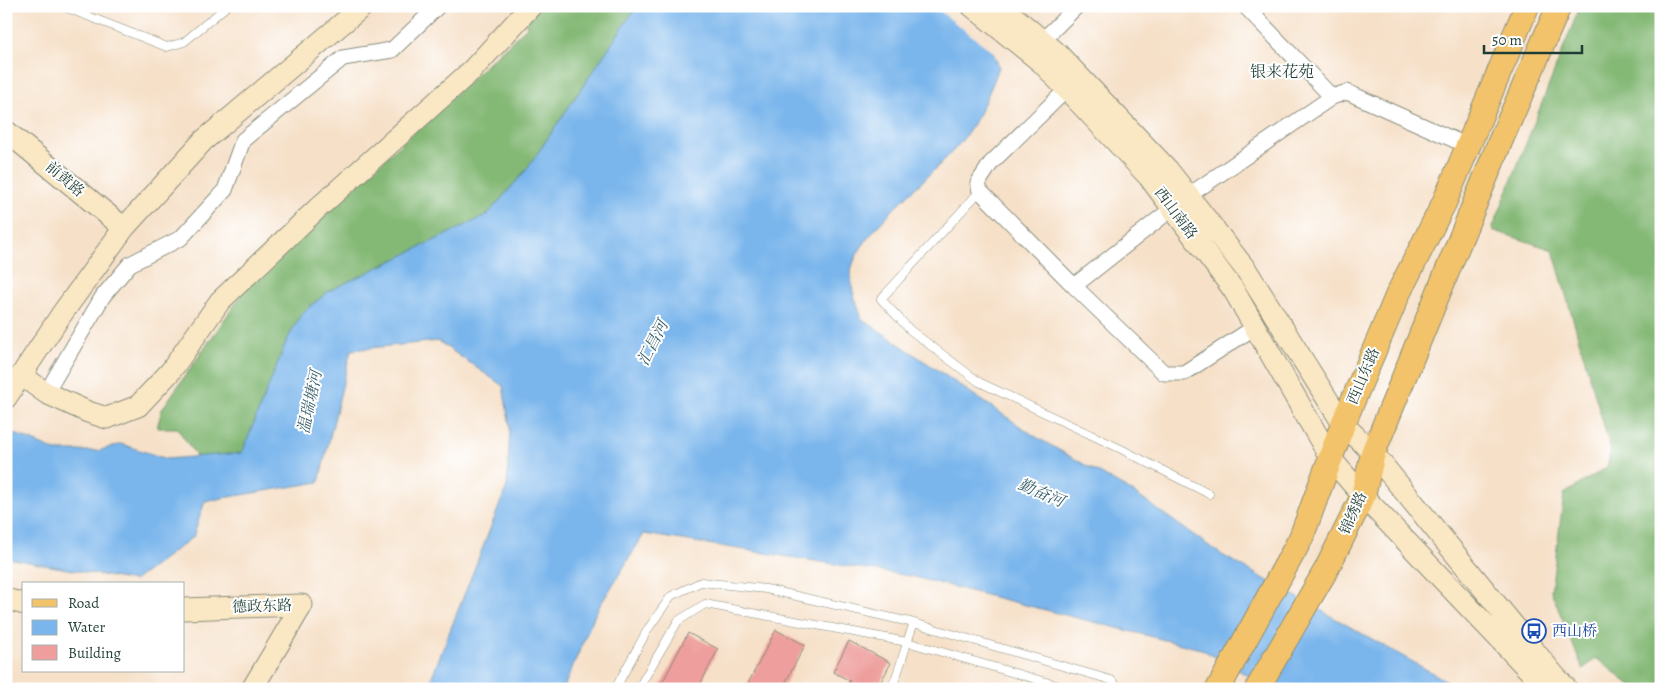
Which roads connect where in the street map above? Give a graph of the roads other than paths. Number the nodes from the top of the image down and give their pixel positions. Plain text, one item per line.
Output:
1 (62, 6) edge
2 (226, 6) edge
3 (363, 6) edge
4 (438, 6) edge
5 (531, 6) edge
6 (972, 6) edge
7 (1001, 6) edge
8 (1076, 6) edge
9 (1245, 6) edge
10 (1527, 6) edge
11 (1559, 6) edge
12 (1036, 47) junction
13 (1067, 90) junction
14 (1332, 97) junction
15 (6, 131) edge
16 (1468, 146) junction
17 (980, 191) junction
18 (1180, 202) junction
19 (124, 228) junction
20 (1074, 286) junction
21 (1255, 327) junction
22 (21, 375) junction
23 (46, 393) junction
24 (6, 398) edge
25 (1343, 424) junction
26 (1373, 453) junction
27 (1331, 459) junction
28 (1209, 494) dead end
29 (1362, 496) junction
30 (6, 599) edge
31 (22, 603) edge
32 (185, 609) edge
33 (914, 623) junction
34 (907, 642) junction
35 (252, 689) edge
36 (615, 689) edge
37 (638, 689) edge
38 (891, 689) edge
39 (1070, 689) edge
40 (1119, 689) edge
41 (1218, 689) edge
42 (1256, 689) edge
43 (1547, 689) edge
44 (1568, 689) edge

1 - 2 lane
3 - 19 main road
4 - 23 street
5 - 23 main road
6 - 12 main road, 西山南路
7 - 12 main road, 西山南路
8 - 12 street
9 - 14 street
10 - 16 main road, 西山东路
11 - 26 main road
12 - 13 main road, 西山南路
12 - 18 main road, 西山南路
13 - 17 street
13 - 18 main road, 西山南路
14 - 16 street
14 - 18 street
15 - 19 main road, 前黄路
16 - 25 main road, 西山东路
17 - 20 street
17 - 28 lane
18 - 20 street
18 - 21 main road, 西山南路
18 - 25 main road, 西山南路
19 - 22 main road
20 - 21 street
21 - 27 main road, 西山南路
22 - 23 main road
22 - 24 main road
25 - 26 main road, 西山南路
25 - 27 main road, 西山东路
26 - 29 main road, 锦绣路
26 - 44 main road
27 - 29 main road
27 - 41 main road
29 - 42 main road, 锦绣路
29 - 43 main road
30 - 31 main road
32 - 35 main road, 德政东路
33 - 34 lane
33 - 36 lane
33 - 40 lane
34 - 37 lane
34 - 38 lane
34 - 39 lane

